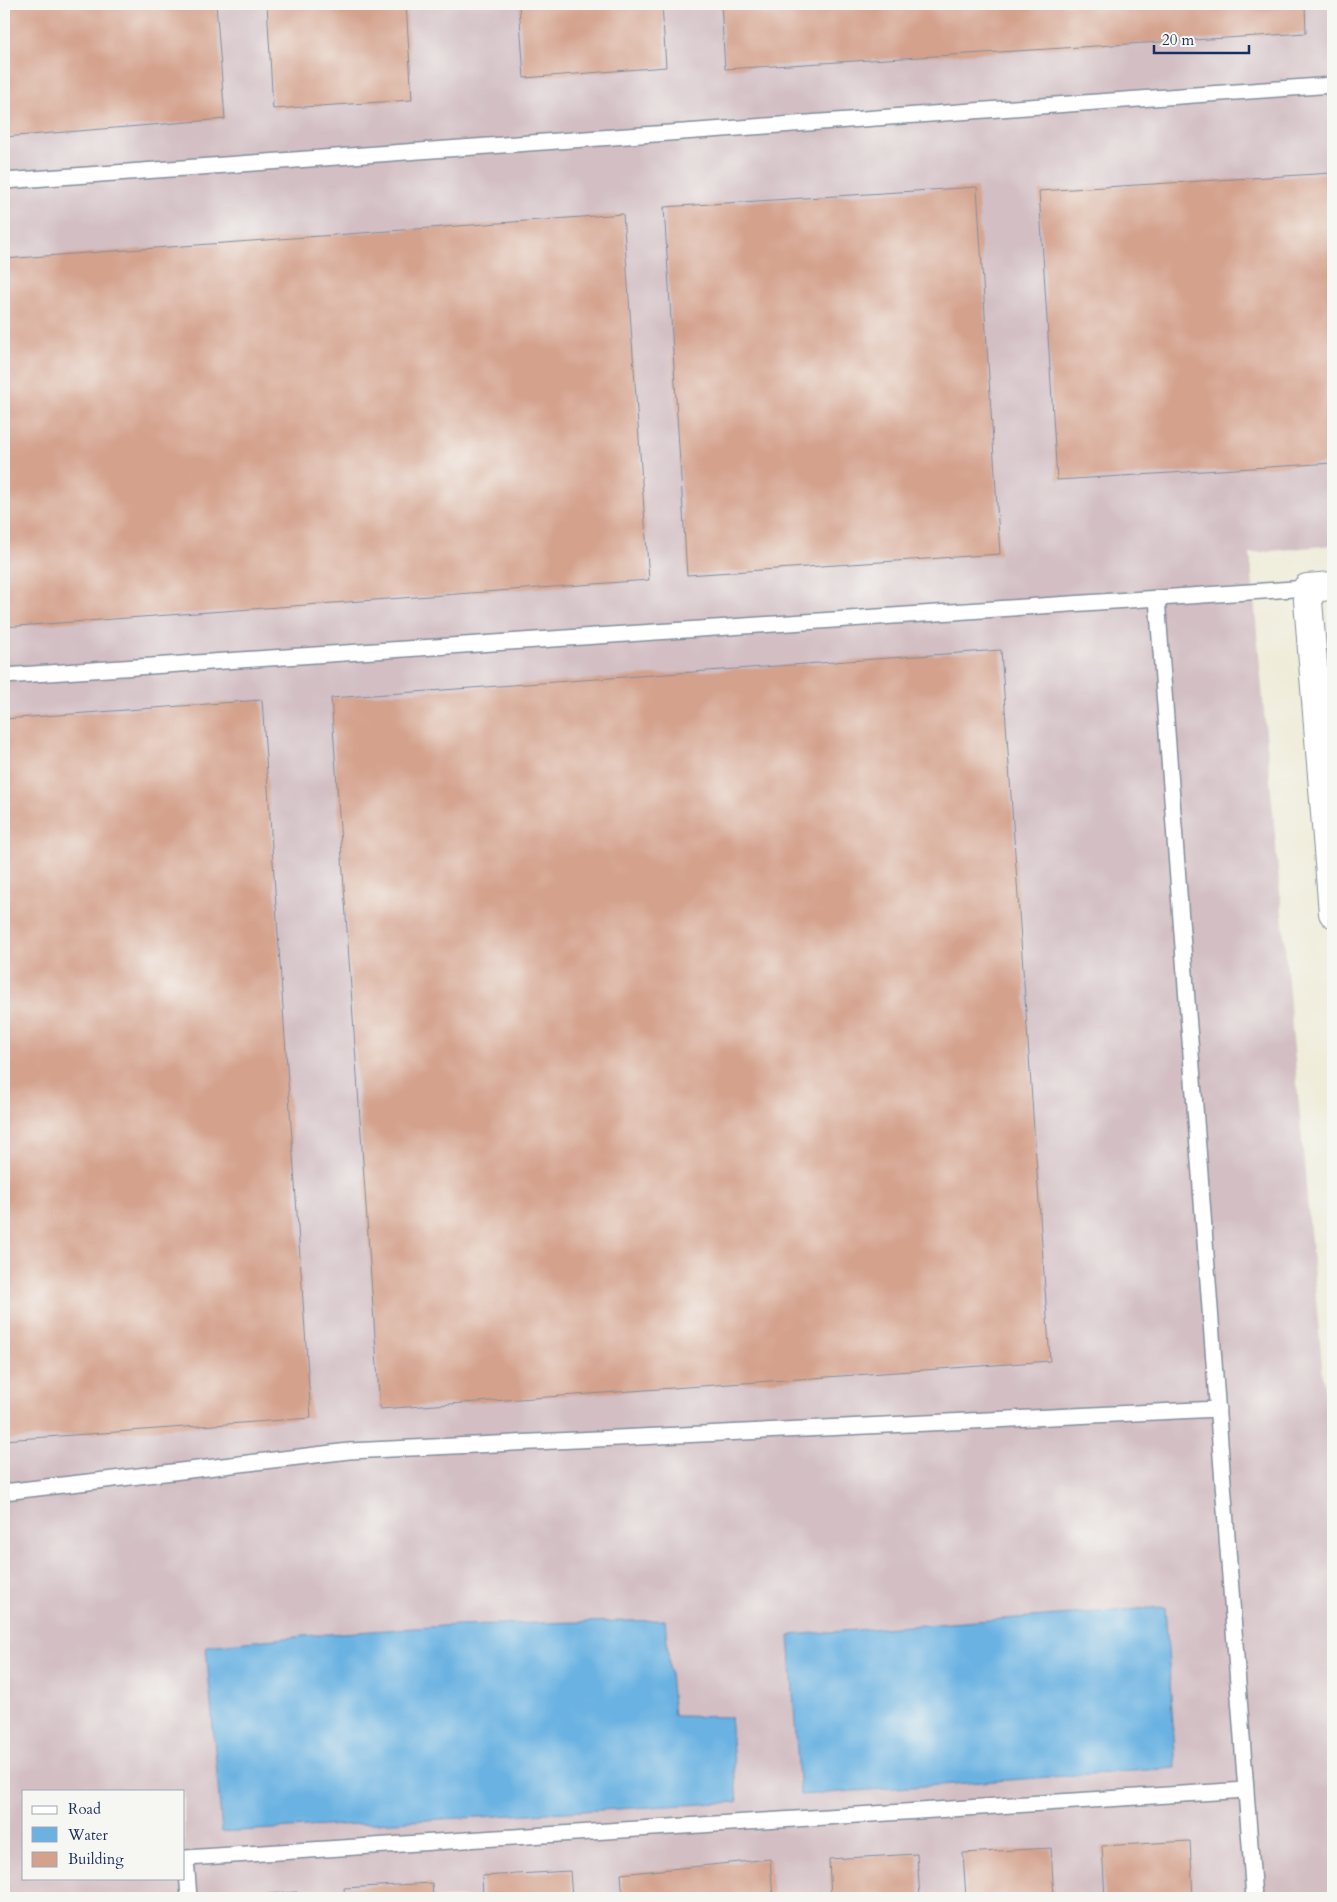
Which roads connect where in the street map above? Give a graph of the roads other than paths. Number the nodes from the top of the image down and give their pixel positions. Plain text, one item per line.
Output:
1 (1333, 85) edge
2 (4, 181) edge
3 (1320, 587) edge
4 (1157, 598) junction
5 (4, 676) edge
6 (1333, 913) edge
7 (1218, 1409) junction
8 (4, 1492) edge
9 (1246, 1790) junction
10 (188, 1898) edge
11 (1254, 1898) edge

1 - 2 lane
3 - 4 lane
3 - 6 street
4 - 5 lane
4 - 7 lane
7 - 8 lane
7 - 9 lane
9 - 10 lane
9 - 11 lane

